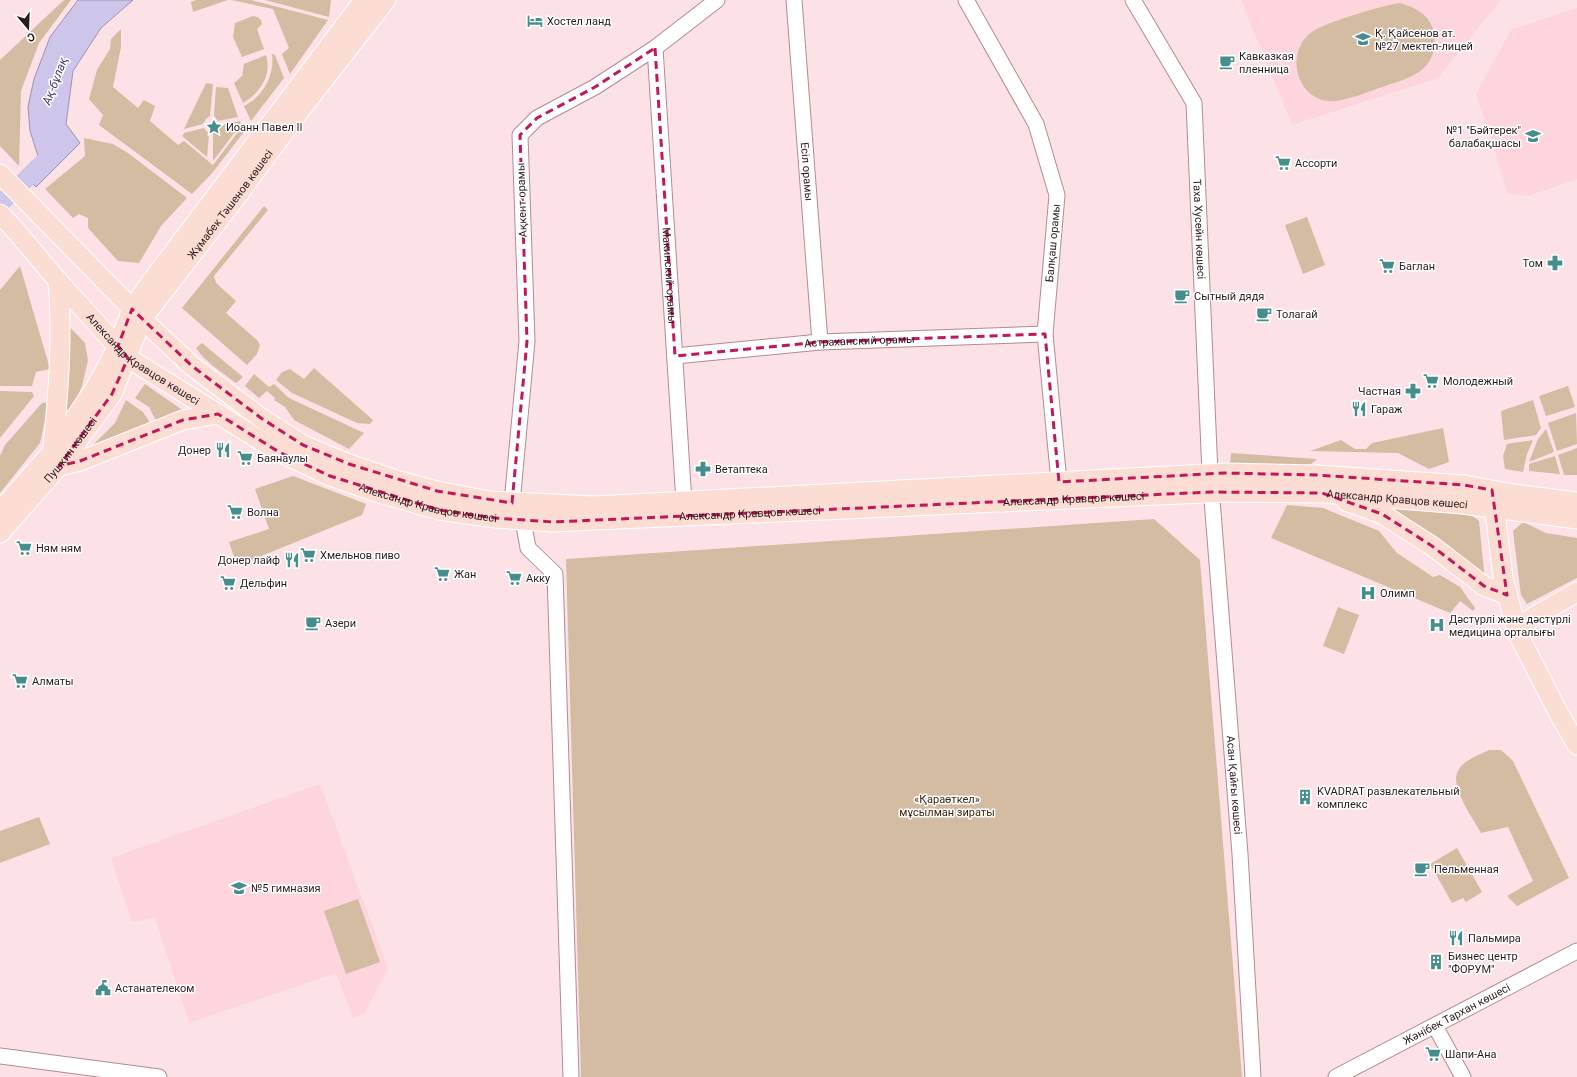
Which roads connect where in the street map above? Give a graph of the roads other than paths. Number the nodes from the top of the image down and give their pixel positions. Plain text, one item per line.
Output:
1 (364, 0) edge
2 (386, 0) edge
3 (717, 0) edge
4 (794, 0) edge
5 (966, 0) edge
6 (1133, 0) edge
7 (655, 48) junction
8 (0, 174) edge
9 (0, 214) edge
10 (58, 281) junction
11 (137, 314) junction
12 (1045, 334) junction
13 (820, 342) junction
14 (123, 352) junction
15 (675, 356) junction
16 (218, 414) junction
17 (56, 458) junction
18 (1058, 482) junction
19 (1211, 483) junction
20 (1322, 493) junction
21 (1494, 499) junction
22 (684, 502) junction
23 (1577, 502) edge
24 (512, 503) junction
25 (0, 511) edge
26 (1577, 519) edge
27 (523, 520) junction
28 (0, 533) edge
29 (1577, 592) edge
30 (1507, 595) junction
31 (1517, 632) junction
32 (1577, 745) edge
33 (1577, 951) edge
34 (1435, 1026) junction
35 (0, 1056) edge
36 (159, 1077) edge
37 (571, 1077) edge
38 (1253, 1077) edge
39 (1336, 1077) edge
40 (1463, 1077) edge

1 - 11 main road, Жұмабек Тәшенов көшесі
2 - 11 main road, Жұмабек Тәшенов көшесі
3 - 7 street, Ақкент орамы
4 - 13 street, Есіл орамы
5 - 12 street, Балқаш орамы
6 - 19 street, Таха Хусейн көшесі
7 - 15 street, Макинский орамы
7 - 24 street, Ақкент орамы
8 - 11 main road, Александр Кравцов көшесі
9 - 10 main road, Александр Кравцов көшесі
10 - 14 main road, Александр Кравцов көшесі
10 - 17 main road
11 - 14 main road, Жұмабек Тәшенов көшесі
11 - 24 main road, Александр Кравцов көшесі
12 - 13 street, Астраханский орамы
12 - 18 street, Балқаш орамы
13 - 15 street, Астраханский орамы
14 - 16 main road, Александр Кравцов көшесі
14 - 17 main road, Пушкин көшесі
15 - 22 street, Макинский орамы
16 - 17 main road
16 - 27 main road, Александр Кравцов көшесі
17 - 25 main road, Пушкин көшесі
17 - 28 main road, Пушкин көшесі
18 - 19 main road, Александр Кравцов көшесі
18 - 22 main road, Александр Кравцов көшесі
19 - 20 main road, Александр Кравцов көшесі
19 - 21 main road, Александр Кравцов көшесі
19 - 27 main road, Александр Кравцов көшесі
19 - 38 street, Асан Қайғы көшесі
20 - 21 main road, Александр Кравцов көшесі
20 - 30 main road
21 - 23 main road, Александр Кравцов көшесі
21 - 26 main road, Александр Кравцов көшесі
21 - 30 main road
22 - 24 main road, Александр Кравцов көшесі
27 - 37 street
29 - 31 main road
30 - 31 main road
31 - 32 main road
33 - 34 street, Жәнібек Тархан көшесі
34 - 39 street, Жәнібек Тархан көшесі
34 - 40 street
35 - 36 street

